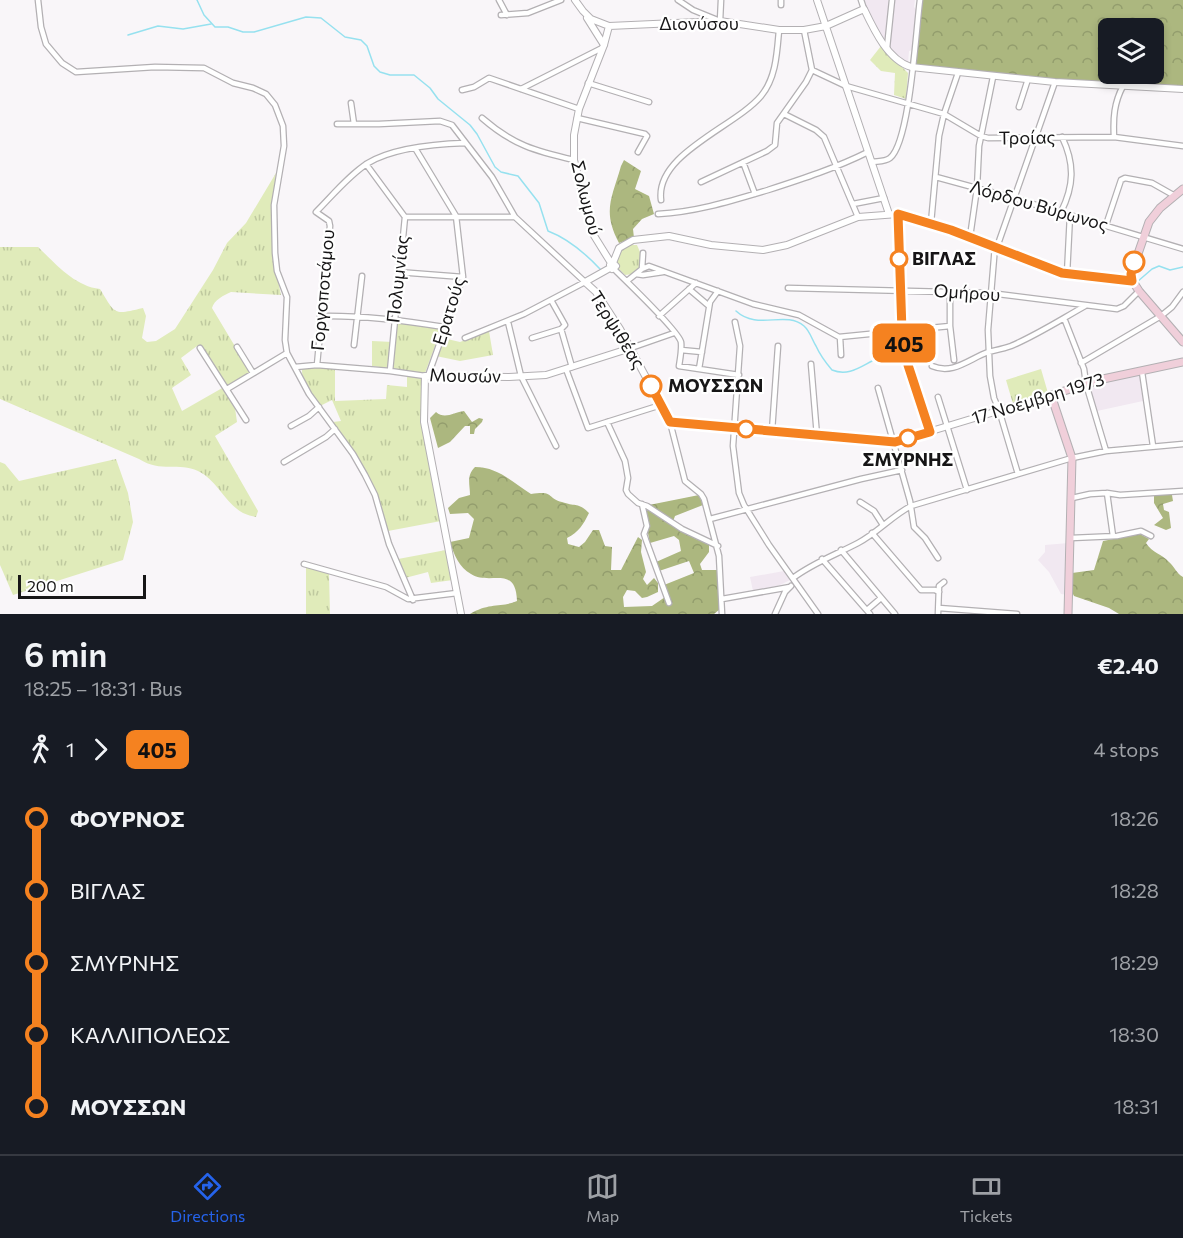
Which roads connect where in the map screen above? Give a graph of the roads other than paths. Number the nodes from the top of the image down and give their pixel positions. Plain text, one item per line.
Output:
1 (38, 0) edge
2 (499, 0) edge
3 (561, 0) edge
4 (575, 0) edge
5 (678, 0) edge
6 (721, 0) edge
7 (817, 0) edge
8 (861, 0) edge
9 (892, 0) edge
10 (920, 0) edge
11 (864, 9) junction
12 (583, 11) junction
13 (720, 21) junction
14 (609, 26) junction
15 (826, 26) junction
16 (779, 30) junction
17 (804, 30) junction
18 (603, 46) junction
19 (887, 48) junction
20 (911, 67) junction
21 (812, 69) junction
22 (958, 73) junction
23 (993, 77) junction
24 (1028, 79) junction
25 (1055, 82) junction
26 (588, 83) junction
27 (846, 86) junction
28 (1123, 86) junction
29 (521, 89) junction
30 (1183, 89) edge
31 (462, 90) dead end
32 (649, 102) dead end
33 (908, 102) junction
34 (351, 103) dead end
35 (1019, 107) dead end
36 (579, 109) junction
37 (784, 114) junction
38 (944, 114) junction
39 (482, 118) dead end
40 (577, 118) junction
41 (337, 124) dead end
42 (354, 124) junction
43 (981, 136) junction
44 (1062, 137) junction
45 (1114, 137) junction
46 (1036, 138) junction
47 (465, 143) junction
48 (1183, 146) edge
49 (415, 148) junction
50 (638, 152) dead end
51 (868, 152) junction
52 (574, 160) junction
53 (743, 162) junction
54 (872, 162) junction
55 (366, 164) junction
56 (837, 168) junction
57 (936, 177) junction
58 (701, 182) dead end
59 (977, 188) junction
60 (755, 194) junction
61 (1180, 194) edge
62 (884, 198) junction
63 (1013, 198) junction
64 (661, 200) dead end
65 (853, 204) junction
66 (1061, 212) junction
67 (658, 214) dead end
68 (889, 214) junction
69 (898, 214) junction
70 (1070, 215) junction
71 (456, 216) junction
72 (405, 217) junction
73 (515, 217) junction
74 (858, 218) junction
75 (931, 223) junction
76 (1106, 225) junction
77 (970, 237) junction
78 (1142, 237) junction
79 (996, 247) junction
80 (1183, 249) edge
81 (643, 254) dead end
82 (612, 266) junction
83 (642, 269) junction
84 (398, 272) junction
85 (665, 272) junction
86 (636, 274) junction
87 (1067, 274) junction
88 (362, 276) dead end
89 (463, 277) junction
90 (627, 281) junction
91 (1132, 281) junction
92 (585, 282) junction
93 (696, 283) junction
94 (788, 288) dead end
95 (689, 289) junction
96 (900, 290) junction
97 (718, 291) junction
98 (950, 291) junction
99 (1138, 291) junction
100 (1183, 292) edge
101 (990, 293) junction
102 (551, 300) junction
103 (1069, 304) junction
104 (1086, 305) junction
105 (709, 306) junction
106 (1070, 314) junction
107 (359, 315) junction
108 (320, 316) junction
109 (659, 316) junction
110 (1161, 316) junction
111 (394, 318) junction
112 (1064, 318) junction
113 (508, 322) junction
114 (735, 322) dead end
115 (950, 326) junction
116 (444, 327) junction
117 (561, 328) junction
118 (902, 331) junction
119 (674, 333) junction
120 (465, 338) dead end
121 (532, 338) dead end
122 (840, 338) junction
123 (1183, 342) edge
124 (354, 345) dead end
125 (778, 346) dead end
126 (237, 347) dead end
127 (200, 348) dead end
128 (631, 348) junction
129 (681, 350) junction
130 (702, 352) junction
131 (988, 352) junction
132 (287, 353) junction
133 (841, 355) dead end
134 (954, 360) dead end
135 (1183, 362) edge
136 (1081, 363) junction
137 (811, 364) dead end
138 (317, 365) junction
139 (932, 366) dead end
140 (295, 367) junction
141 (569, 368) junction
142 (699, 369) junction
143 (390, 370) junction
144 (1142, 372) junction
145 (253, 373) junction
146 (739, 375) junction
147 (426, 376) junction
148 (521, 376) junction
149 (1086, 384) junction
150 (878, 388) dead end
151 (227, 389) junction
152 (1051, 395) junction
153 (938, 397) dead end
154 (661, 405) junction
155 (319, 407) junction
156 (999, 410) junction
157 (246, 420) dead end
158 (608, 422) junction
159 (670, 422) junction
160 (291, 426) dead end
161 (947, 426) junction
162 (733, 428) junction
163 (335, 429) junction
164 (772, 431) junction
165 (930, 432) junction
166 (817, 436) junction
167 (895, 442) junction
168 (1183, 444) edge
169 (556, 446) dead end
170 (1153, 446) junction
171 (1106, 451) junction
172 (1071, 458) junction
173 (284, 462) dead end
174 (902, 470) junction
175 (1018, 474) junction
176 (967, 489) junction
177 (1183, 491) edge
178 (1107, 493) junction
179 (1072, 498) junction
180 (860, 502) dead end
181 (642, 504) junction
182 (911, 506) junction
183 (746, 508) junction
184 (710, 519) junction
185 (883, 525) junction
186 (872, 533) junction
187 (1113, 536) junction
188 (1151, 536) dead end
189 (1071, 538) junction
190 (718, 546) junction
191 (841, 550) junction
192 (938, 558) dead end
193 (822, 559) junction
194 (304, 564) dead end
195 (794, 581) junction
196 (944, 582) dead end
197 (790, 587) junction
198 (939, 592) junction
199 (457, 593) junction
200 (881, 598) junction
201 (722, 599) junction
202 (412, 600) junction
203 (669, 603) dead end
204 (938, 611) edge
205 (869, 612) edge
206 (461, 614) edge
207 (722, 614) edge
208 (775, 614) edge
209 (818, 614) edge
210 (896, 614) edge
211 (1017, 614) edge
212 (1068, 614) edge

1 - 132 street
2 - 3 street
4 - 12 street
5 - 13 street
6 - 13 street
7 - 15 street
8 - 11 street
9 - 19 street
10 - 20 street
11 - 15 street, Διονύσου
11 - 19 street
12 - 14 street
12 - 18 street
13 - 14 street, Διονύσου
13 - 16 street, Διονύσου
14 - 18 street, Σολωμού
15 - 17 street, Διονύσου
15 - 27 street
16 - 17 street, Διονύσου
16 - 64 street
17 - 21 street
18 - 26 street, Σολωμού
18 - 29 street
19 - 20 street
20 - 22 street
20 - 33 street
21 - 27 street, Τροίας
21 - 37 street
22 - 23 street
22 - 38 street
23 - 24 street
23 - 43 street
24 - 25 street
24 - 35 street
25 - 28 street
25 - 46 street
26 - 32 street
26 - 36 street, Σολωμού
27 - 33 street, Τροίας
27 - 51 street
28 - 30 street
28 - 45 street
29 - 31 street
29 - 36 street
33 - 38 street, Τροίας
33 - 54 street
34 - 42 street
36 - 40 street, Σολωμού
37 - 53 street
37 - 56 street
38 - 43 street, Τροίας
38 - 57 street
39 - 52 street
40 - 50 street
40 - 52 street, Σολωμού
41 - 42 street
42 - 47 street
43 - 46 street, Τροίας
43 - 59 street
44 - 45 street, Τροίας
44 - 46 street, Τροίας
44 - 66 street
45 - 48 street, Τροίας
46 - 63 street
47 - 49 street, Γοργοποτάμου
47 - 73 street
49 - 55 street, Γοργοποτάμου
49 - 71 street, Ερατούς
51 - 54 street
51 - 56 street
52 - 82 street, Σολωμού
53 - 58 street
53 - 60 street
54 - 62 street
55 - 72 street, Πολυμνίας
55 - 108 street, Γοργοποτάμου
56 - 60 street
56 - 65 street
57 - 59 street, Λόρδου Βύρωνος
57 - 75 street
59 - 63 street, Λόρδου Βύρωνος
59 - 77 street
60 - 67 street
61 - 76 street
61 - 78 main road
62 - 65 street
62 - 68 street
63 - 66 street, Λόρδου Βύρωνος
63 - 79 street
65 - 74 street
66 - 70 street, Λόρδου Βύρωνος
68 - 69 street
68 - 74 street
69 - 75 street
69 - 96 street
70 - 76 street, Λόρδου Βύρωνος
70 - 87 street
71 - 72 street
71 - 73 street
71 - 89 street, Ερατούς
72 - 84 street, Πολυμνίας
73 - 92 street
74 - 82 street
75 - 77 street
76 - 78 street, Λόρδου Βύρωνος
77 - 79 street
78 - 80 street, Λόρδου Βύρωνος
78 - 91 main road
79 - 87 street
79 - 101 street
81 - 83 street
82 - 90 street
82 - 92 street
83 - 85 street
83 - 86 street
84 - 89 street
84 - 111 street, Πολυμνίας
85 - 86 street
85 - 93 street
86 - 90 street
87 - 91 street
88 - 107 street
89 - 116 street, Ερατούς
90 - 109 street
91 - 99 main road
92 - 102 street
92 - 128 street, Τερψιθέας
93 - 95 street
93 - 97 street
94 - 96 street, Ομήρου
95 - 105 street
95 - 109 street
96 - 98 street, Ομήρου
96 - 118 street
97 - 105 street
97 - 122 street
98 - 101 street, Ομήρου
98 - 115 street
99 - 104 street, Ομήρου
99 - 110 main road
100 - 110 street
101 - 103 street, Ομήρου
101 - 131 street
102 - 113 street
102 - 117 street
103 - 104 street, Ομήρου
103 - 106 street
104 - 106 street
105 - 130 street
106 - 112 street
107 - 108 street
107 - 111 street
107 - 124 street
108 - 138 street, Γοργοποτάμου
109 - 119 street
110 - 123 main road
110 - 136 street
111 - 116 street
111 - 143 street, Πολυμνίας
112 - 131 street
112 - 136 street
113 - 120 street
113 - 148 street
114 - 146 street
115 - 118 street
115 - 134 street
116 - 147 street, Ερατούς
117 - 121 street
117 - 141 street
118 - 122 street
118 - 165 street
119 - 128 street
119 - 129 street
122 - 133 street
125 - 164 street
126 - 145 street
127 - 151 street
128 - 141 street, Μουσών
128 - 154 street, Τερψιθέας
129 - 130 street
129 - 142 street
130 - 142 street
131 - 139 street
131 - 156 street
132 - 140 street
132 - 145 street
135 - 144 main road, 17 Νοέμβρη 1973
136 - 149 street
137 - 166 street
138 - 140 street, Μουσών
138 - 143 street, Μουσών
140 - 155 street
141 - 148 street, Μουσών
141 - 158 street
142 - 146 street
143 - 147 street, Μουσών
144 - 149 main road, 17 Νοέμβρη 1973
144 - 170 street
145 - 151 street
146 - 162 street
147 - 148 street, Μουσών
147 - 199 street
148 - 169 street
149 - 152 main road, 17 Νοέμβρη 1973
149 - 171 street
150 - 167 street
151 - 157 street
152 - 156 street, 17 Νοέμβρη 1973
152 - 172 main road
153 - 161 street
154 - 158 street
154 - 159 street, Τερψιθέας
155 - 160 street
155 - 163 street
156 - 161 street, 17 Νοέμβρη 1973
156 - 175 street
158 - 181 street
159 - 162 street
159 - 184 street, Τερψιθέας
161 - 165 street, 17 Νοέμβρη 1973
161 - 176 street
162 - 164 street
162 - 183 street
163 - 173 street
163 - 202 street
164 - 166 street
165 - 167 street, 17 Νοέμβρη 1973
166 - 167 street
167 - 174 street
168 - 170 street
170 - 171 street
171 - 172 street
172 - 175 street
172 - 179 main road
174 - 182 street
174 - 183 street
175 - 176 street
176 - 182 street
177 - 178 street
178 - 179 street
178 - 187 street
179 - 189 main road
180 - 185 street
181 - 190 street
181 - 203 street
182 - 185 street
182 - 192 street
183 - 184 street
183 - 195 street
184 - 190 street, Τερψιθέας
185 - 186 street
186 - 191 street
186 - 198 street
187 - 188 street
187 - 189 street
189 - 212 main road
190 - 201 street, Τερψιθέας
191 - 193 street
191 - 200 street
193 - 195 street
193 - 205 street
194 - 202 street
195 - 197 street
195 - 209 street
196 - 198 street
197 - 201 street
197 - 208 street
198 - 204 street
199 - 202 street
199 - 206 street
200 - 205 street
200 - 210 street
201 - 207 street, Τερψιθέας
204 - 211 street

